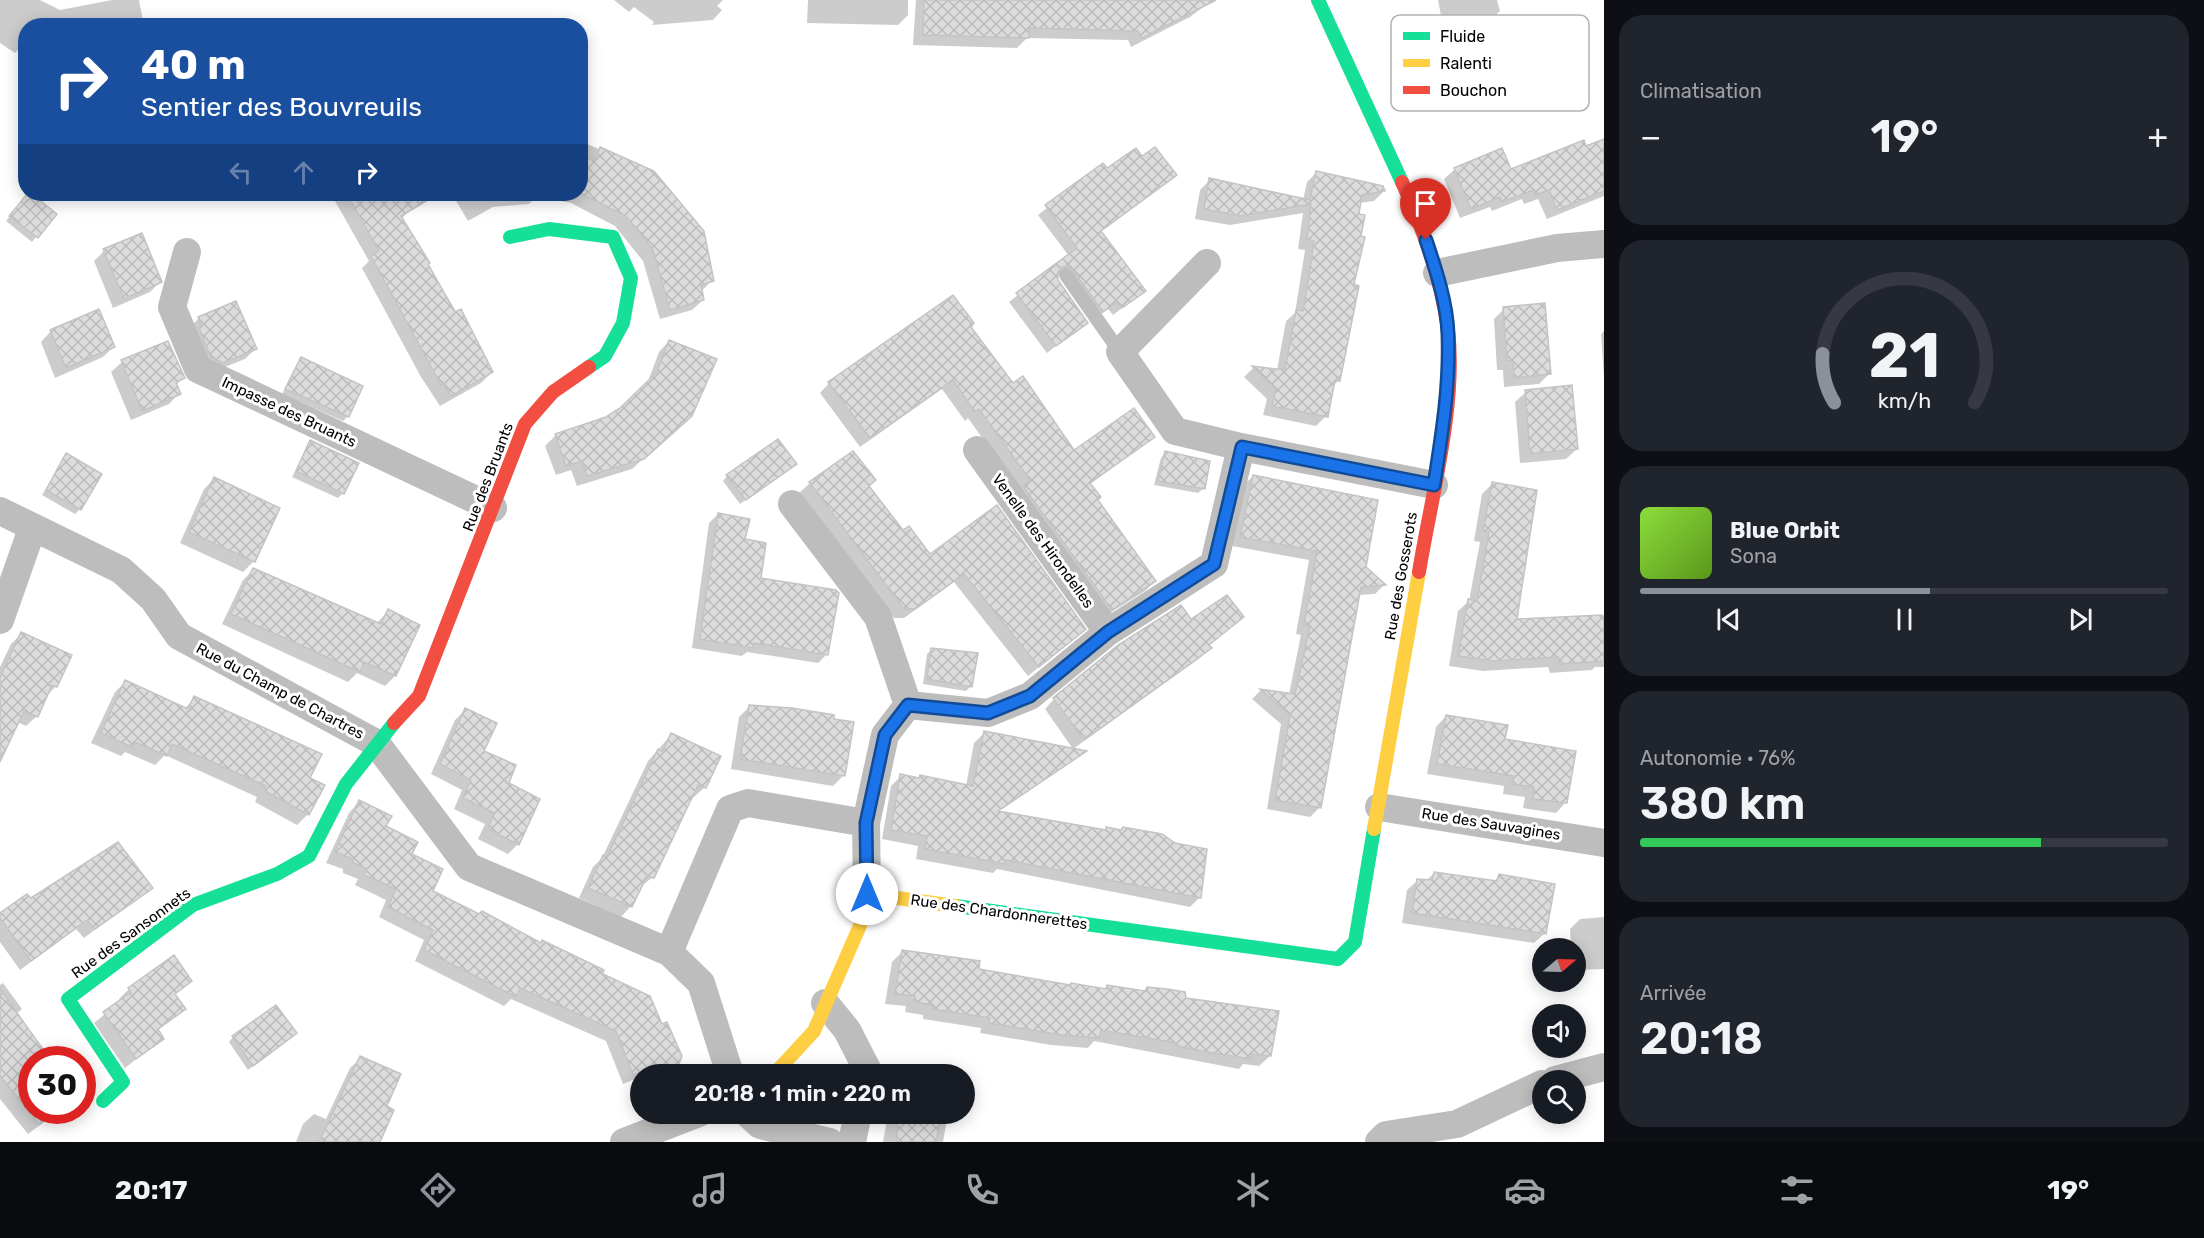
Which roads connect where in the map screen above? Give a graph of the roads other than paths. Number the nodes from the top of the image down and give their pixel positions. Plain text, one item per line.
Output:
1 (1318, 0) edge
2 (510, 237) dead end
3 (1604, 244) edge
4 (187, 252) dead end
5 (1207, 263) dead end
6 (1437, 273) junction
7 (1066, 275) dead end
8 (1120, 352) junction
9 (1242, 447) junction
10 (977, 450) dead end
11 (1434, 485) junction
12 (792, 504) dead end
13 (493, 508) junction
14 (0, 511) edge
15 (32, 529) junction
16 (0, 620) edge
17 (1108, 632) junction
18 (908, 705) junction
19 (376, 743) junction
20 (1379, 807) junction
21 (866, 823) junction
22 (1604, 843) edge
23 (867, 894) junction
24 (669, 951) junction
25 (1338, 959) joint
26 (825, 1003) junction
27 (727, 1064) edge
28 (784, 1064) edge
29 (864, 1064) edge
30 (1604, 1067) edge
31 (1586, 1072) edge
32 (1532, 1089) edge
33 (103, 1101) dead end
34 (671, 1124) edge
35 (759, 1124) edge
36 (856, 1124) edge
37 (624, 1142) edge
38 (830, 1142) edge
39 (852, 1142) edge
40 (1379, 1142) edge

1 - 6 street, Rue des Gosserots
2 - 13 street, Rue des Bruants
3 - 6 street
4 - 13 street, Impasse des Bruants
5 - 8 street
6 - 11 street, Rue des Gosserots
7 - 8 lane
8 - 9 street
9 - 11 street
9 - 17 street
10 - 17 street, Venelle des Hirondelles
11 - 20 street, Rue des Gosserots
12 - 18 street
13 - 19 street, Rue des Bruants
14 - 15 street, Rue du Champ de Chartres
15 - 16 street
15 - 19 street, Rue du Champ de Chartres
17 - 18 street
18 - 21 street
19 - 24 street, Rue du Champ de Chartres
19 - 33 street, Rue des Sansonnets
20 - 22 street, Rue des Sauvagines
20 - 25 street, Rue des Gosserots
21 - 23 street
21 - 24 street
23 - 25 street, Rue des Chardonnerettes
23 - 26 street
24 - 27 street
26 - 28 street
26 - 29 street
30 - 31 street
32 - 40 street
34 - 37 street
35 - 38 street
36 - 39 street

